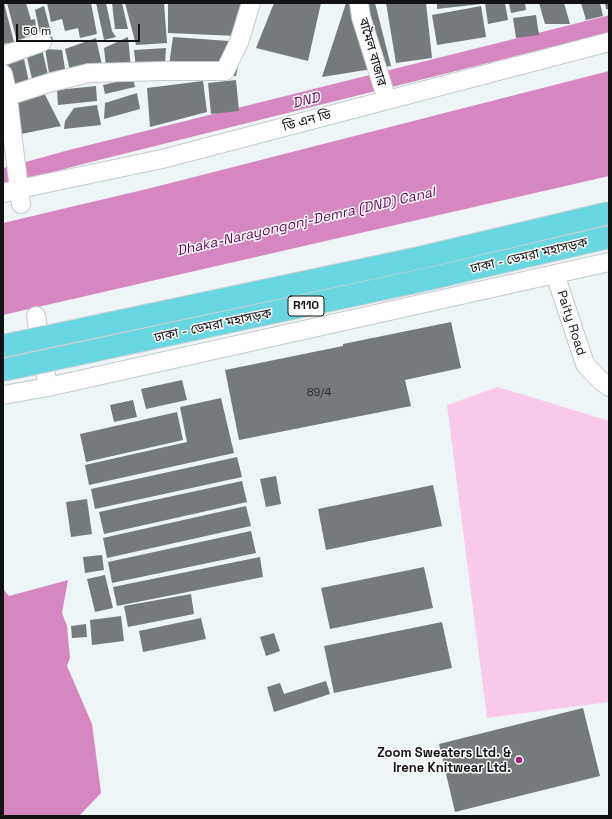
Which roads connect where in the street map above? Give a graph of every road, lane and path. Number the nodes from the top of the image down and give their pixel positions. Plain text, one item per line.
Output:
1 (251, 3) edge
2 (359, 3) edge
3 (42, 42) dead end
4 (609, 42) edge
5 (3, 56) edge
6 (3, 74) edge
7 (8, 96) junction
8 (387, 100) junction
9 (14, 195) edge
10 (609, 213) edge
11 (609, 237) edge
12 (609, 262) edge
13 (555, 274) junction
14 (36, 316) dead end
15 (3, 346) edge
16 (3, 370) edge
17 (609, 386) edge
18 (48, 387) junction
19 (3, 396) edge

1 - 7 street
2 - 8 street, বামৈল বাজার
3 - 5 street
4 - 8 street, ডি এন ডি
6 - 7 street
7 - 9 street
8 - 9 street, ডি এন ডি
10 - 15 main road, ঢাকা - ডেমরা মহাসড়ক / R110, bridge
11 - 16 main road, ঢাকা - ডেমরা মহাসড়ক / R110, bridge
12 - 13 street
13 - 17 street, Paity Road
13 - 18 street
14 - 18 street
18 - 19 street

